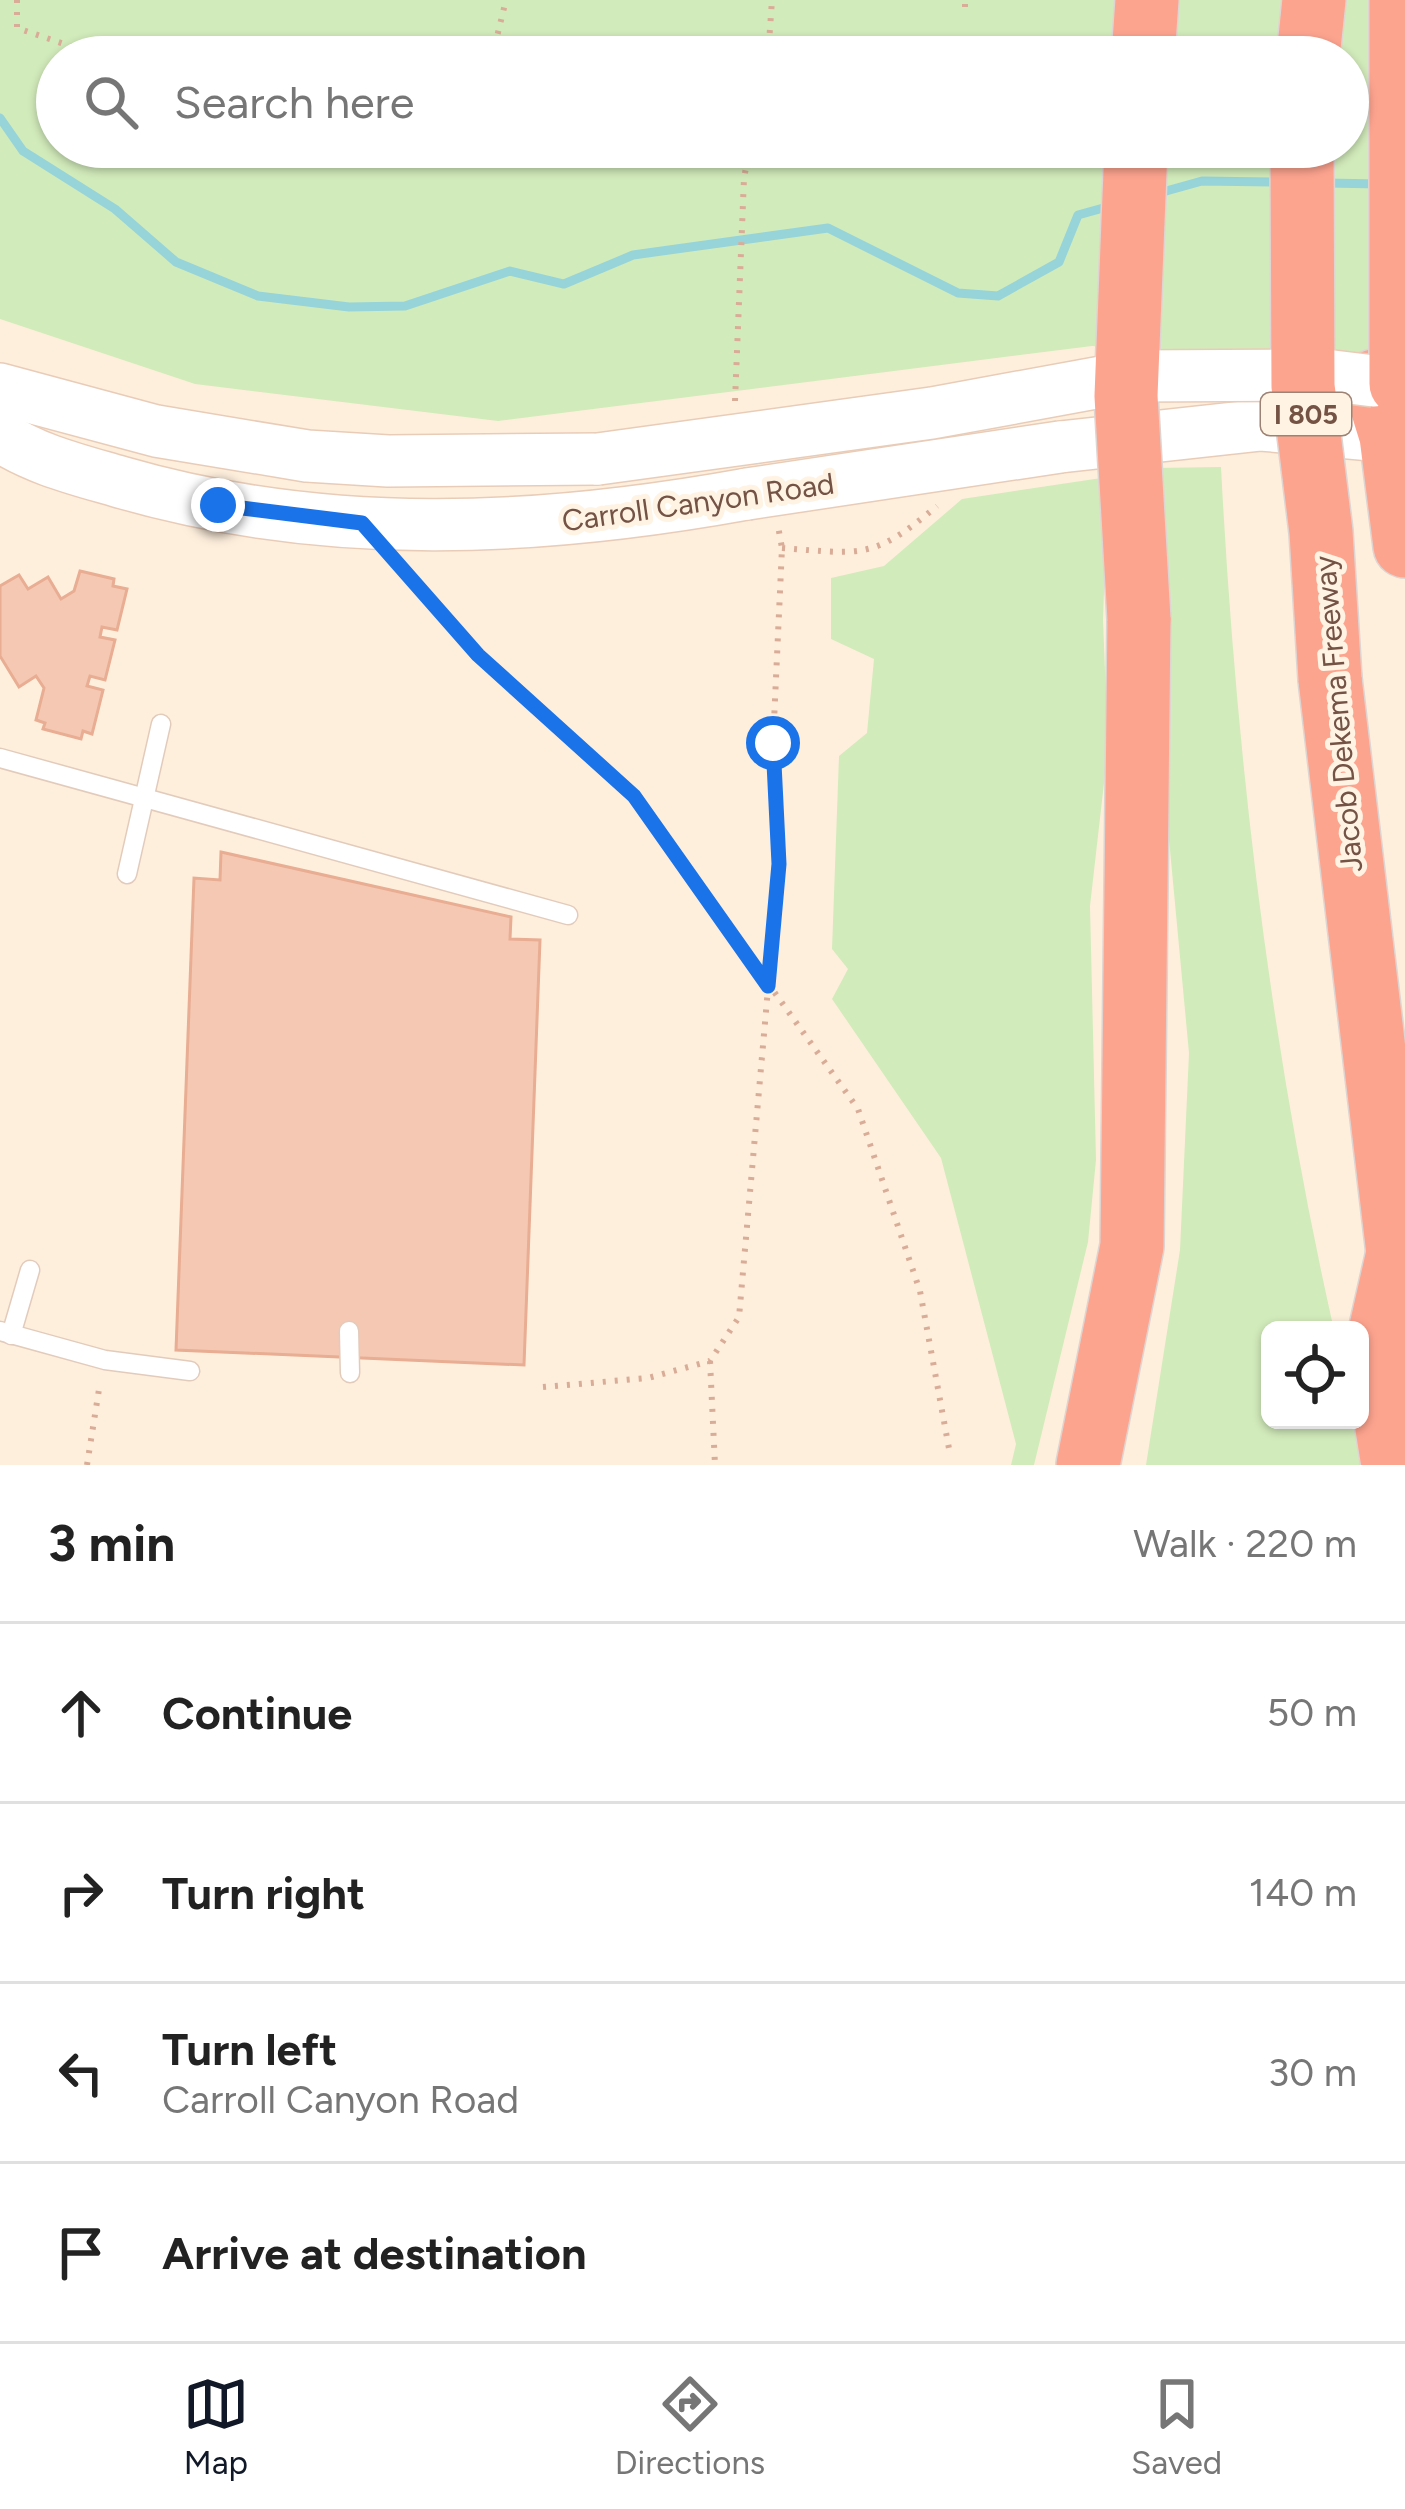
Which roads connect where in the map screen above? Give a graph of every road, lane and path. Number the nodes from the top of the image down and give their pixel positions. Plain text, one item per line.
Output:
1 (17, 0) edge
2 (506, 0) edge
3 (772, 0) edge
4 (1147, 0) edge
5 (1313, 0) edge
6 (1378, 0) edge
7 (1401, 0) edge
8 (41, 36) edge
9 (497, 36) edge
10 (769, 36) edge
11 (1144, 36) edge
12 (1310, 36) edge
13 (1369, 162) edge
14 (746, 168) edge
15 (1135, 168) edge
16 (1302, 168) edge
17 (1369, 168) edge
18 (0, 389) edge
19 (1395, 405) edge
20 (741, 413) dead end
21 (0, 436) edge
22 (774, 507) dead end
23 (362, 523) junction
24 (1405, 546) edge
25 (161, 724) dead end
26 (0, 758) edge
27 (144, 798) junction
28 (127, 874) dead end
29 (568, 915) dead end
30 (768, 986) junction
31 (1401, 1265) edge
32 (30, 1270) dead end
33 (349, 1331) dead end
34 (6, 1333) edge
35 (710, 1361) junction
36 (190, 1371) dead end
37 (350, 1373) dead end
38 (100, 1383) dead end
39 (543, 1387) dead end
40 (950, 1454) dead end
41 (87, 1465) edge
42 (715, 1465) edge
43 (1088, 1465) edge
44 (1393, 1465) edge

1 - 8 path
2 - 9 path
3 - 10 path
4 - 11 highway
5 - 12 highway
6 - 13 highway
7 - 19 highway, bridge
14 - 20 path
15 - 43 highway, bridge
16 - 31 highway, Jacob Dekema Freeway / I 805, bridge
17 - 19 highway
18 - 19 main road, Carroll Canyon Road, bridge
19 - 23 main road, Carroll Canyon Road, bridge
19 - 24 highway
21 - 23 main road, Carroll Canyon Road
22 - 30 path
23 - 30 path
25 - 27 lane
26 - 27 lane
27 - 28 lane
27 - 29 lane
30 - 35 path
30 - 40 path
31 - 44 highway, Jacob Dekema Freeway
32 - 34 lane
33 - 37 lane
34 - 36 lane
35 - 39 path
35 - 42 path
38 - 41 path

